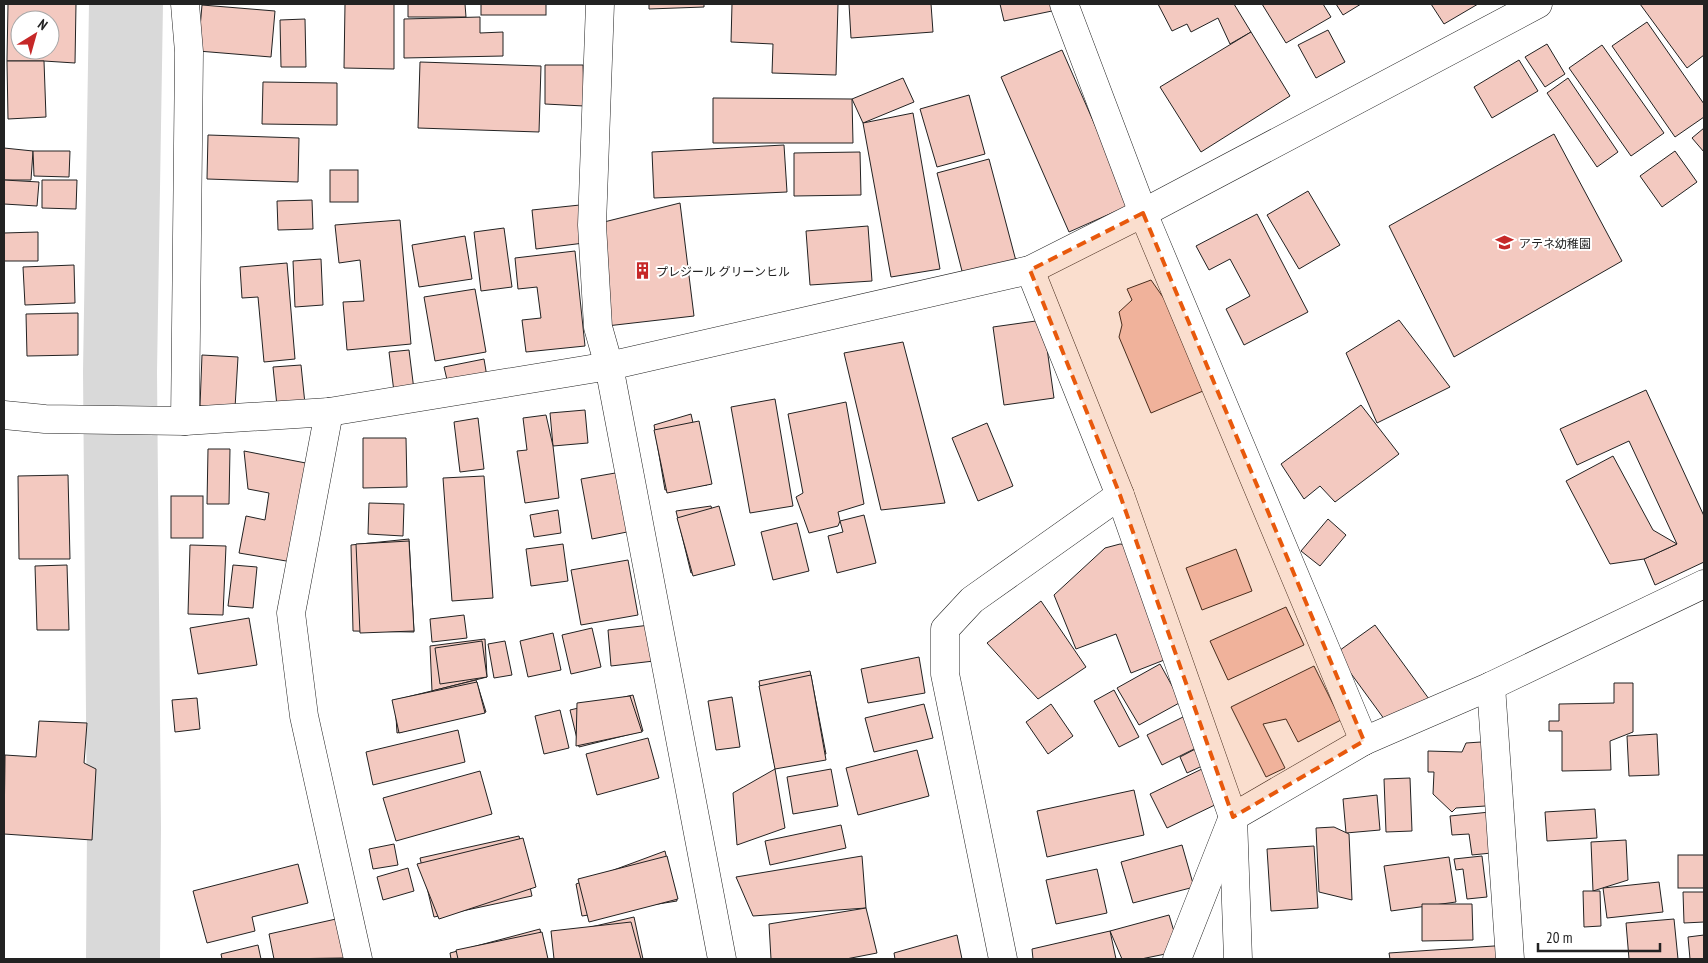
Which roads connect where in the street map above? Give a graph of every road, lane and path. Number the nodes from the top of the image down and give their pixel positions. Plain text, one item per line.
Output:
1 (185, 4) edge
2 (600, 4) edge
3 (1064, 4) edge
4 (1538, 4) edge
5 (1142, 213) junction
6 (1030, 270) junction
7 (609, 366) junction
8 (329, 412) junction
9 (4, 415) edge
10 (185, 421) junction
11 (1120, 495) junction
12 (1704, 584) edge
13 (1492, 686) junction
14 (1364, 741) junction
15 (1233, 817) junction
16 (358, 959) edge
17 (722, 959) edge
18 (1003, 959) edge
19 (1176, 959) edge
20 (1238, 959) edge
21 (1510, 959) edge

1 - 10 street
2 - 7 street
3 - 5 street
4 - 5 street
5 - 6 street
5 - 14 street
6 - 7 street
6 - 11 street
7 - 8 street
7 - 17 street
8 - 10 street
8 - 16 street
9 - 10 street
11 - 15 street
11 - 18 street
12 - 13 street
13 - 14 street
13 - 21 street
14 - 15 street
15 - 19 street
15 - 20 street

